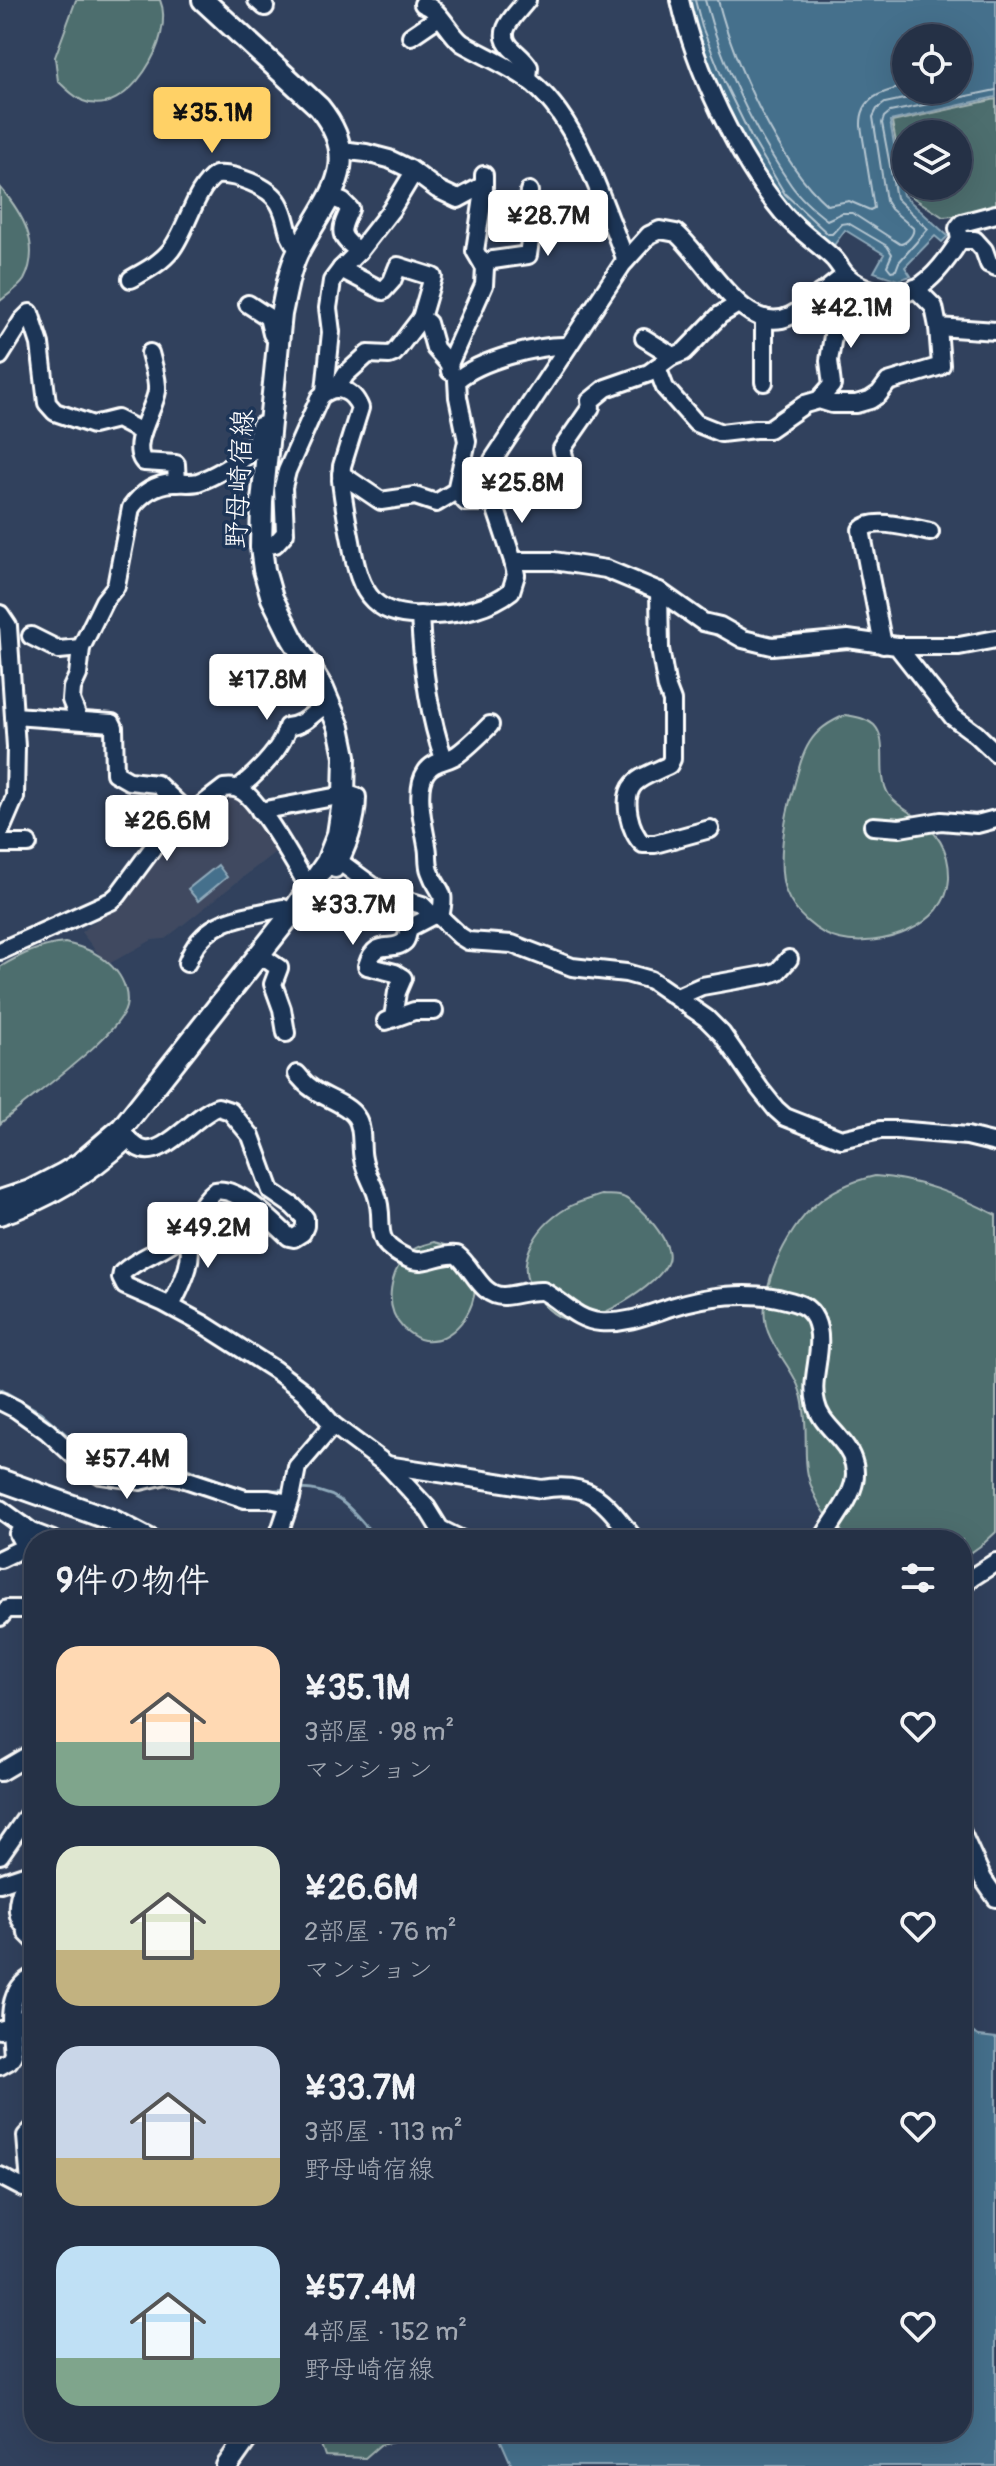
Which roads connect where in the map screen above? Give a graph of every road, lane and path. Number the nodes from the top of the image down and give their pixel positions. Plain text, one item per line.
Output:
1 (203, 0) edge
2 (527, 0) edge
3 (680, 0) edge
4 (423, 4) dead end
5 (439, 17) junction
6 (411, 36) dead end
7 (528, 80) junction
8 (341, 150) junction
9 (414, 172) junction
10 (529, 191) dead end
11 (330, 197) junction
12 (996, 214) edge
13 (960, 240) junction
14 (299, 250) junction
15 (359, 251) junction
16 (626, 260) junction
17 (483, 264) junction
18 (996, 267) edge
19 (341, 269) junction
20 (846, 275) junction
21 (131, 279) dead end
22 (915, 288) junction
23 (820, 293) junction
24 (248, 304) dead end
25 (738, 304) junction
26 (421, 318) junction
27 (764, 318) junction
28 (938, 327) junction
29 (996, 331) edge
30 (644, 338) dead end
31 (280, 340) junction
32 (567, 346) junction
33 (150, 353) dead end
34 (0, 356) edge
35 (673, 356) junction
36 (449, 364) junction
37 (657, 367) junction
38 (457, 380) junction
39 (764, 382) dead end
40 (331, 390) junction
41 (819, 400) junction
42 (270, 423) junction
43 (142, 432) junction
44 (565, 460) dead end
45 (341, 474) junction
46 (177, 483) junction
47 (456, 491) junction
48 (493, 502) junction
49 (930, 532) dead end
50 (261, 547) junction
51 (513, 561) junction
52 (659, 591) junction
53 (0, 614) edge
54 (420, 615) junction
55 (31, 636) dead end
56 (996, 639) edge
57 (890, 645) junction
58 (81, 648) junction
59 (329, 703) junction
60 (14, 716) junction
61 (79, 720) junction
62 (490, 725) dead end
63 (996, 753) edge
64 (444, 759) junction
65 (239, 788) junction
66 (344, 795) junction
67 (260, 811) junction
68 (189, 814) junction
69 (996, 819) edge
70 (873, 826) dead end
71 (1, 827) edge
72 (710, 829) dead end
73 (0, 844) edge
74 (28, 844) dead end
75 (310, 889) junction
76 (292, 913) junction
77 (437, 916) junction
78 (0, 951) edge
79 (260, 955) junction
80 (789, 959) dead end
81 (187, 963) dead end
82 (677, 997) junction
83 (434, 1011) dead end
84 (286, 1033) dead end
85 (297, 1074) dead end
86 (124, 1135) junction
87 (996, 1143) edge
88 (0, 1201) edge
89 (0, 1216) edge
90 (185, 1232) junction
91 (171, 1306) junction
92 (0, 1401) edge
93 (333, 1425) junction
94 (387, 1465) junction
95 (0, 1480) edge
96 (290, 1500) junction
97 (0, 1509) edge
98 (24, 1526) junction
99 (32, 1530) edge
100 (125, 1530) edge
101 (280, 1530) edge
102 (442, 1530) edge
103 (627, 1530) edge
104 (829, 1530) edge
105 (24, 1545) edge
106 (24, 1547) edge
107 (0, 1559) edge
108 (996, 1562) edge
109 (972, 1578) edge
110 (24, 1609) edge
111 (0, 1617) edge
112 (24, 1758) edge
113 (0, 1772) edge
114 (24, 1820) edge
115 (0, 1855) edge
116 (972, 1855) edge
117 (24, 1875) edge
118 (0, 1883) edge
119 (24, 1888) edge
120 (996, 1898) edge
121 (24, 1925) edge
122 (24, 1982) edge
123 (24, 2017) edge
124 (6, 2028) edge
125 (0, 2066) edge
126 (0, 2176) edge
127 (24, 2187) edge
128 (244, 2442) edge
129 (227, 2466) edge

1 - 8 main road
2 - 7 street
3 - 20 street
4 - 5 street
5 - 6 street
5 - 7 street
7 - 16 street
8 - 9 street
8 - 11 main road, 野母崎宿線
9 - 15 street
9 - 17 street
10 - 17 street
11 - 14 main road, 野母崎宿線
11 - 15 street
12 - 13 street
13 - 18 street
13 - 22 street
14 - 21 street
14 - 31 main road, 野母崎宿線
15 - 19 street
16 - 25 street
16 - 32 street
17 - 36 street
19 - 26 street
19 - 40 street
20 - 22 street
20 - 23 street
22 - 28 street
23 - 27 street
23 - 41 street
24 - 31 street
25 - 27 street
25 - 35 street
26 - 36 street
26 - 40 street
27 - 39 street
28 - 29 street
28 - 41 street
30 - 35 street
31 - 42 main road, 野母崎宿線
32 - 38 street
32 - 48 street
33 - 43 street
34 - 43 street
35 - 37 street
36 - 38 street
37 - 41 street
37 - 44 street
38 - 47 street
40 - 45 street
40 - 50 street
42 - 46 street
42 - 50 main road, 野母崎宿線
43 - 46 street
45 - 47 street
45 - 54 street
46 - 58 street
47 - 48 street
48 - 51 street
49 - 57 street
50 - 59 main road, 野母崎宿線
51 - 52 street
51 - 54 street
52 - 57 street
52 - 72 street
53 - 60 street
54 - 64 street
55 - 58 street
56 - 57 street
57 - 63 street
58 - 61 street
59 - 65 street
59 - 66 main road, 野母崎宿線
60 - 61 street
60 - 71 street
61 - 68 street
62 - 64 street
64 - 77 street
65 - 67 street
65 - 68 street
66 - 67 street
66 - 75 main road, 野母崎宿線
66 - 77 street
67 - 75 street
68 - 78 street
69 - 70 street
73 - 74 street
75 - 76 main road, 野母崎宿線
76 - 79 main road, 野母崎宿線
76 - 81 street
77 - 82 street
77 - 83 street
79 - 84 street
79 - 86 main road, 野母崎宿線
80 - 82 street
82 - 87 street
85 - 104 street
86 - 88 main road, 野母崎宿線
86 - 89 street
86 - 90 street
90 - 91 street
90 - 91 street
91 - 93 street
92 - 96 street
93 - 94 street
93 - 96 street
94 - 102 street
94 - 103 street
95 - 100 main road
96 - 101 street
97 - 98 street
98 - 99 street
98 - 105 street
106 - 107 street
108 - 109 street
110 - 111 street
112 - 113 street
114 - 115 street
116 - 120 street
117 - 118 street
119 - 121 street
122 - 124 street
123 - 124 street
124 - 125 street
126 - 127 street
128 - 129 main road

